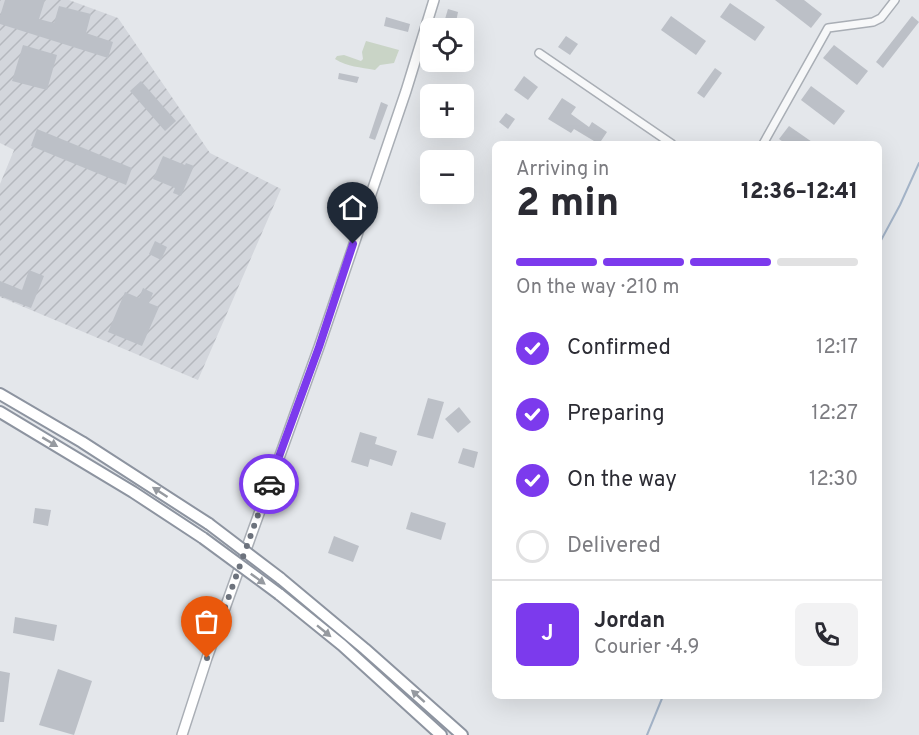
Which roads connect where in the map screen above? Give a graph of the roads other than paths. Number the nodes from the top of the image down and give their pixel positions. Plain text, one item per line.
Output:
1 (434, 0) edge
2 (895, 0) edge
3 (539, 53) dead end
4 (668, 141) edge
5 (765, 141) edge
6 (0, 394) edge
7 (0, 412) edge
8 (182, 735) edge
9 (441, 735) edge
10 (462, 735) edge

1 - 8 main road
2 - 5 street
3 - 4 street
10 -> 6 highway, bridge
7 -> 9 highway, bridge

